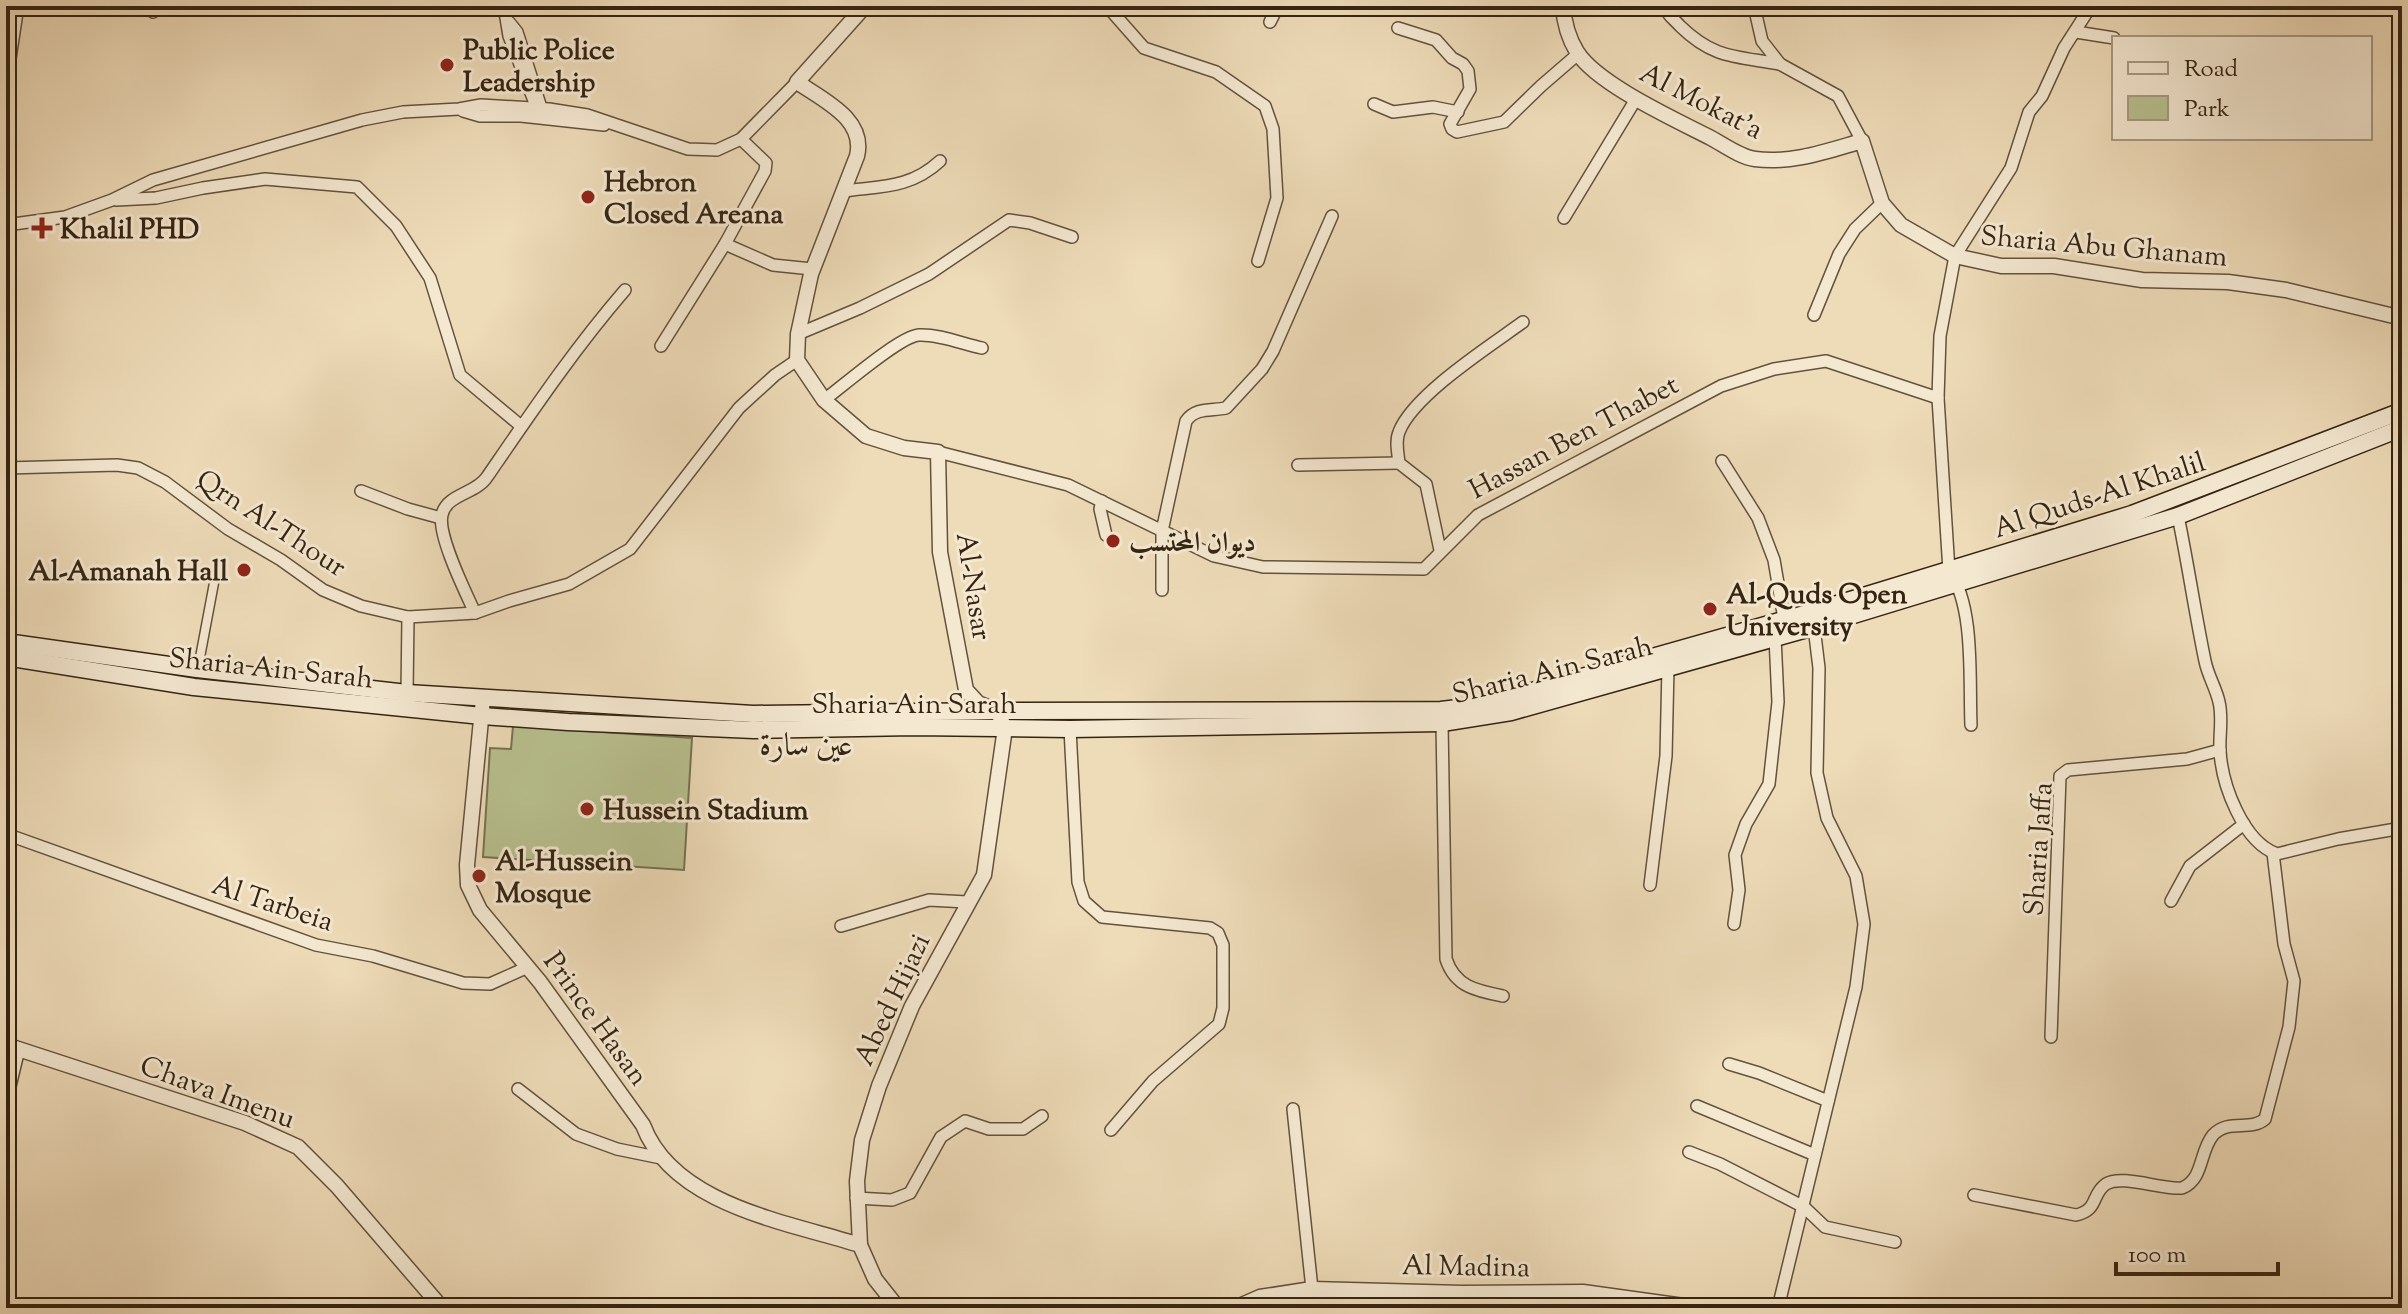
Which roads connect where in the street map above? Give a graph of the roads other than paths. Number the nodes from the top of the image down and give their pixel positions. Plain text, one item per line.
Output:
1 (18, 6) edge
2 (504, 6) edge
3 (865, 6) edge
4 (1107, 6) edge
5 (1278, 6) edge
6 (1563, 6) edge
7 (1664, 6) edge
8 (1754, 6) edge
9 (2091, 6) edge
10 (1270, 22) dead end
11 (1398, 28) dead end
12 (2076, 32) junction
13 (2112, 38) edge
14 (1578, 54) junction
15 (1780, 64) junction
16 (797, 82) junction
17 (6, 85) edge
18 (1636, 99) junction
19 (1374, 104) dead end
20 (541, 112) junction
21 (1458, 112) junction
22 (6, 125) edge
23 (741, 139) junction
24 (1862, 141) junction
25 (6, 159) edge
26 (940, 161) dead end
27 (844, 191) junction
28 (112, 200) junction
29 (1882, 203) junction
30 (1332, 216) dead end
31 (1564, 218) dead end
32 (6, 225) edge
33 (1072, 237) dead end
34 (725, 244) junction
35 (1955, 256) junction
36 (1258, 261) dead end
37 (812, 269) junction
38 (625, 290) dead end
39 (1814, 315) dead end
40 (2402, 318) edge
41 (1523, 322) dead end
42 (798, 334) junction
43 (661, 346) dead end
44 (982, 348) dead end
45 (797, 360) junction
46 (1938, 398) junction
47 (824, 400) junction
48 (2402, 411) edge
49 (521, 426) junction
50 (2402, 428) edge
51 (938, 452) junction
52 (1722, 461) dead end
53 (1399, 463) junction
54 (1298, 465) dead end
55 (6, 468) edge
56 (361, 491) dead end
57 (1102, 501) junction
58 (2178, 516) junction
59 (441, 518) junction
60 (1162, 531) junction
61 (1106, 535) dead end
62 (1440, 550) junction
63 (1954, 577) junction
64 (214, 583) dead end
65 (1162, 590) dead end
66 (475, 613) junction
67 (408, 617) junction
68 (1784, 619) junction
69 (1811, 620) junction
70 (1775, 637) junction
71 (6, 642) edge
72 (6, 657) edge
73 (1668, 667) junction
74 (197, 669) junction
75 (407, 693) junction
76 (483, 707) junction
77 (997, 711) junction
78 (1442, 723) junction
79 (1971, 725) dead end
80 (1005, 728) junction
81 (1070, 729) junction
82 (2220, 750) junction
83 (2244, 824) junction
84 (2402, 828) edge
85 (6, 834) edge
86 (2273, 853) junction
87 (1650, 885) dead end
88 (2171, 901) dead end
89 (967, 902) junction
90 (1734, 924) dead end
91 (841, 926) dead end
92 (528, 967) junction
93 (1503, 996) dead end
94 (2051, 1037) dead end
95 (13, 1047) edge
96 (1729, 1064) dead end
97 (518, 1089) dead end
98 (1828, 1101) junction
99 (6, 1103) edge
100 (1697, 1106) dead end
101 (1293, 1109) dead end
102 (1042, 1116) dead end
103 (1111, 1130) dead end
104 (1689, 1152) dead end
105 (1815, 1155) junction
106 (661, 1158) junction
107 (1974, 1195) dead end
108 (856, 1198) junction
109 (1804, 1207) junction
110 (1895, 1242) dead end
111 (860, 1245) junction
112 (1312, 1289) junction
113 (1432, 1306) edge
114 (58, 1308) edge
115 (118, 1308) edge
116 (442, 1308) edge
117 (898, 1308) edge
118 (1235, 1308) edge
119 (1266, 1308) edge
120 (1608, 1308) edge
121 (1698, 1308) edge
122 (1778, 1308) edge

1 - 17 street
2 - 20 street
3 - 16 street
4 - 36 street
5 - 10 street
6 - 14 street
7 - 15 street
8 - 15 street
9 - 12 street
11 - 21 street
12 - 13 street
12 - 35 street
14 - 18 street, Al Mokat'a
14 - 21 street
15 - 24 street
16 - 23 street
16 - 27 street
18 - 24 street, Al Mokat'a
18 - 31 street
19 - 21 street
20 - 23 street
20 - 28 street
22 - 25 street
23 - 34 street
24 - 29 street, Sharia Abu Ghanam
26 - 27 street
27 - 37 street
28 - 32 street
28 - 49 street
29 - 35 street, Sharia Abu Ghanam
29 - 39 street
30 - 60 street
33 - 42 street
34 - 37 street
34 - 43 street
35 - 40 street, Sharia Abu Ghanam
35 - 46 street
37 - 42 street
38 - 49 street
41 - 53 street
42 - 45 street
44 - 47 street
45 - 47 street, Hassan Ben Thabet
45 - 66 street, Qrn Al-Thour
46 - 62 street, Hassan Ben Thabet
46 - 63 street
47 - 51 street, Hassan Ben Thabet
48 - 63 main road, Al Quds-Al Khalil
49 - 59 street
50 - 58 main road, Al Quds-Al Khalil
51 - 57 street, Hassan Ben Thabet
51 - 77 street, Al-Nasar
52 - 68 street
53 - 54 street
53 - 62 street
55 - 67 street, Qrn Al-Thour
56 - 59 street
57 - 60 street, Hassan Ben Thabet
57 - 61 street
58 - 63 main road, Al Quds-Al Khalil
58 - 82 street
59 - 66 street
60 - 62 street, Hassan Ben Thabet
60 - 65 street
63 - 69 main road, Al Quds-Al Khalil
63 - 79 street
64 - 74 street
66 - 67 street, Qrn Al-Thour
67 - 75 street
68 - 69 main road, Sharia Ain Sarah
68 - 77 main road, Sharia Ain Sarah
69 - 70 main road, Sharia Ain Sarah
69 - 98 street
70 - 73 main road, Sharia Ain Sarah
70 - 90 street
71 - 74 main road, Sharia Ain Sarah
72 - 76 main road, Sharia Ain Sarah
73 - 78 main road, Sharia Ain Sarah
73 - 87 street
74 - 75 main road, Sharia Ain Sarah
75 - 76 main road, Sharia Ain Sarah
76 - 77 main road, Sharia Ain Sarah
76 - 80 main road, Sharia Ain Sarah
76 - 92 street, Prince Hasan
77 - 80 street
78 - 81 main road, Sharia Ain Sarah
78 - 93 street
80 - 81 main road, Sharia Ain Sarah
80 - 89 street, Abed Hijazi
81 - 103 street
82 - 83 street
82 - 94 street, Sharia Jaffa
83 - 86 street
83 - 88 street
84 - 86 street
85 - 92 street, Al Tarbeia
86 - 107 street
89 - 91 street
89 - 108 street, Abed Hijazi
92 - 106 street, Prince Hasan
95 - 99 street
95 - 116 street, Chava Imenu
96 - 98 street
97 - 106 street
98 - 105 street
100 - 105 street
101 - 112 street
102 - 108 street
104 - 109 street
105 - 109 street
106 - 111 street, Prince Hasan
108 - 111 street, Abed Hijazi
109 - 110 street
109 - 122 street
111 - 117 street, Abed Hijazi
112 - 118 street, Al Madina
112 - 121 street, Al Madina
113 - 119 street, Al Madina
113 - 120 street, Al Madina
114 - 115 street

